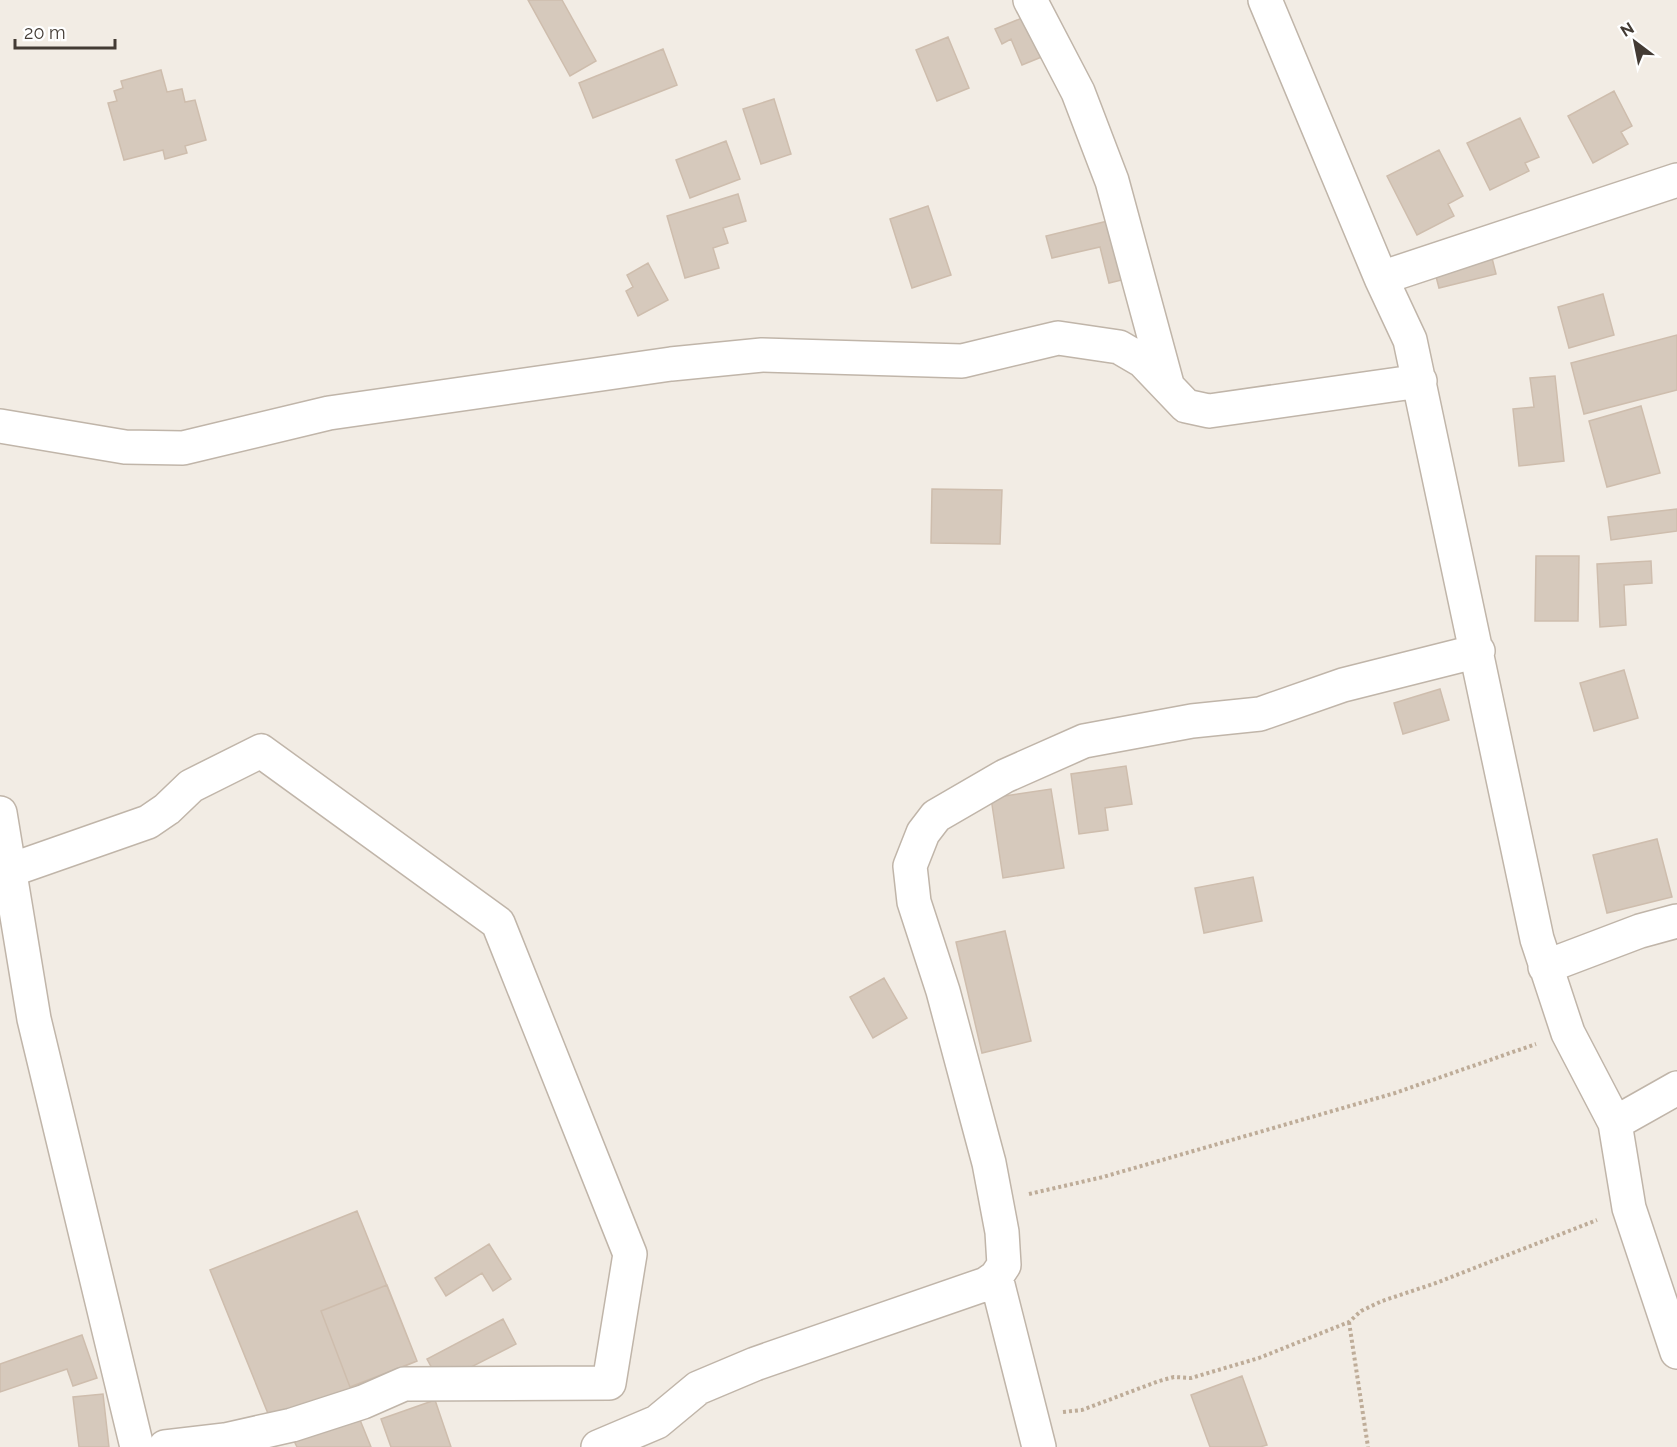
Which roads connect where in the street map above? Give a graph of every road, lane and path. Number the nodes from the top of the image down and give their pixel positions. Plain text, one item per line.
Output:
1 (1030, 0) edge
2 (1265, 0) edge
3 (1677, 180) edge
4 (1381, 278) junction
5 (1420, 381) junction
6 (1168, 387) junction
7 (0, 426) edge
8 (1478, 651) junction
9 (0, 813) edge
10 (8, 871) junction
11 (1677, 921) edge
12 (1545, 967) junction
13 (1568, 1033) junction
14 (1677, 1088) edge
15 (1615, 1123) junction
16 (996, 1202) junction
17 (1629, 1208) junction
18 (996, 1277) junction
19 (1349, 1322) junction
20 (1677, 1352) edge
21 (1061, 1412) dead end
22 (137, 1447) edge
23 (165, 1447) edge
24 (598, 1447) edge
25 (1039, 1447) edge
26 (1368, 1447) edge

1 - 6 street
2 - 4 street
3 - 4 street
4 - 5 street
5 - 6 street
5 - 8 street
6 - 7 street
8 - 12 street
8 - 16 street
9 - 10 street
10 - 22 street
10 - 23 street
11 - 12 street
12 - 13 street
13 - 15 street
13 - 16 path
14 - 15 street
15 - 17 street
16 - 18 street
17 - 19 path
17 - 20 street
18 - 24 street
18 - 25 street
19 - 21 path
19 - 26 path

